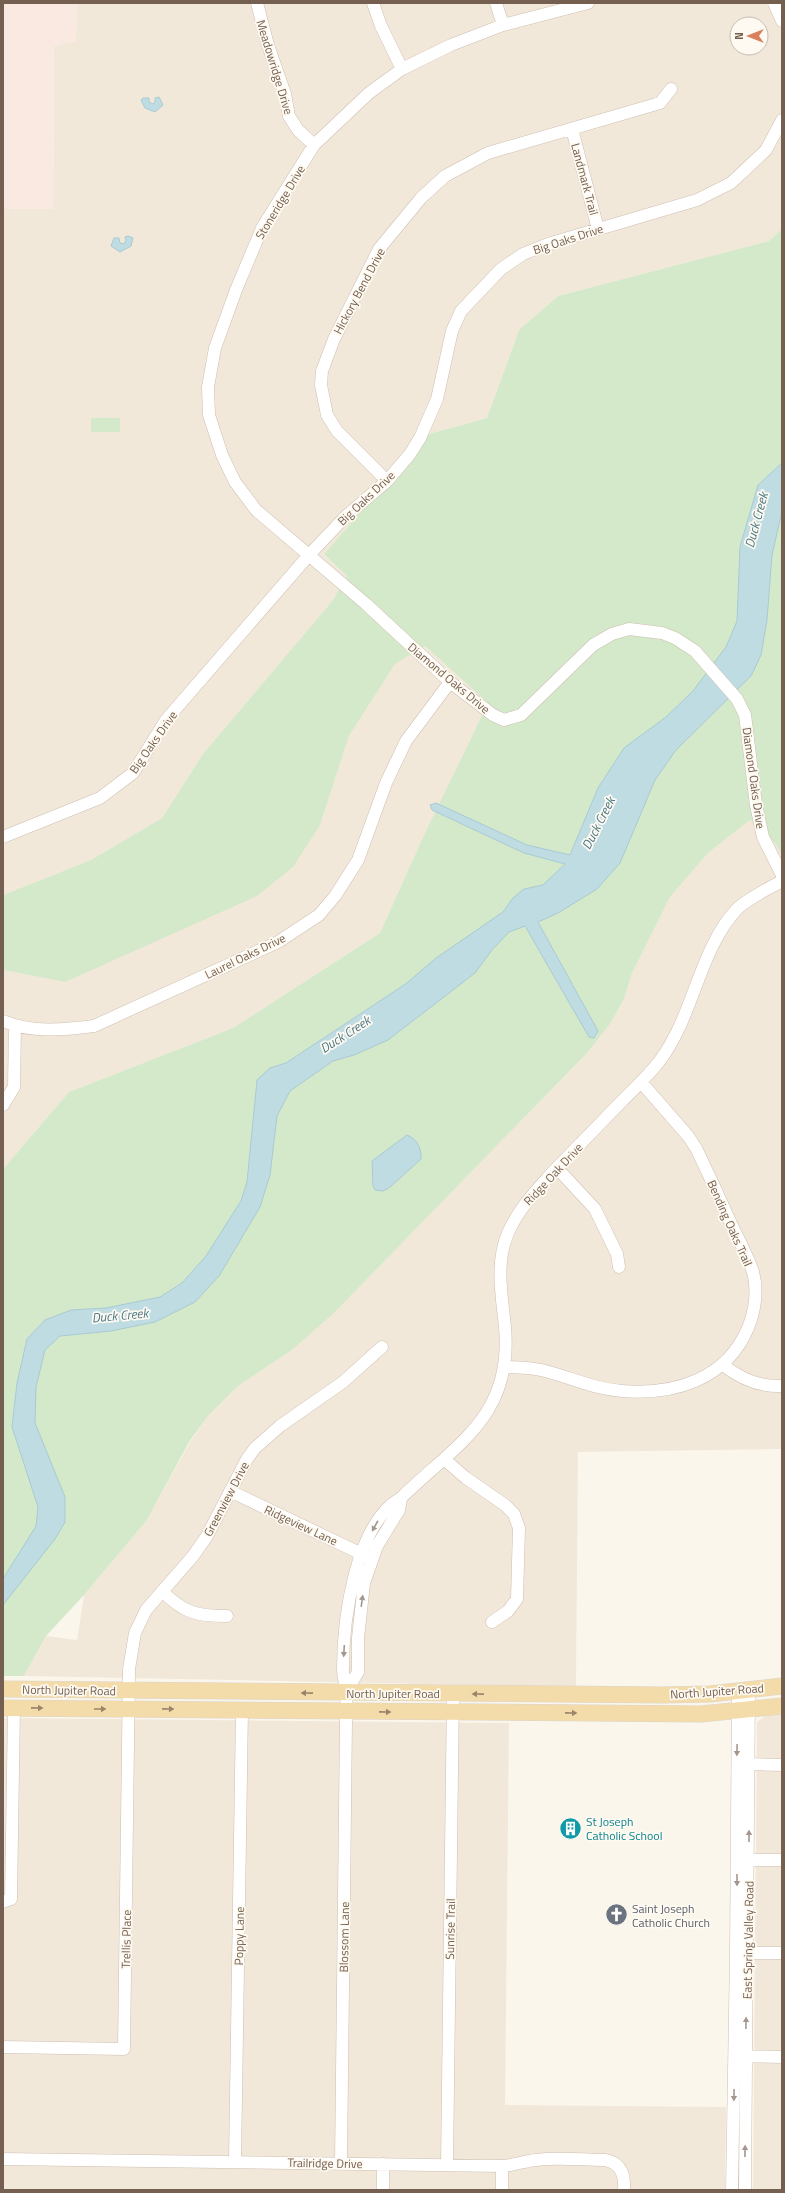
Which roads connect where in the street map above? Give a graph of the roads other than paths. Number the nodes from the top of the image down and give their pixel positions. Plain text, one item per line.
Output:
1 (257, 3) edge
2 (373, 3) edge
3 (496, 3) edge
4 (588, 3) edge
5 (774, 3) edge
6 (782, 21) edge
7 (503, 25) junction
8 (402, 69) junction
9 (671, 89) dead end
10 (782, 120) edge
11 (572, 129) junction
12 (314, 145) junction
13 (598, 229) junction
14 (387, 481) junction
15 (309, 555) junction
16 (450, 682) junction
17 (3, 838) edge
18 (782, 875) edge
19 (782, 881) edge
20 (3, 1021) edge
21 (15, 1026) junction
22 (641, 1082) junction
23 (3, 1105) edge
24 (557, 1168) junction
25 (619, 1267) dead end
26 (382, 1347) dead end
27 (723, 1366) junction
28 (504, 1367) junction
29 (782, 1386) edge
30 (444, 1459) junction
31 (230, 1491) junction
32 (367, 1556) junction
33 (162, 1591) junction
34 (227, 1616) dead end
35 (492, 1622) dead end
36 (782, 1686) edge
37 (3, 1689) edge
38 (130, 1691) junction
39 (743, 1691) junction
40 (346, 1692) junction
41 (453, 1693) junction
42 (532, 1694) junction
43 (628, 1695) junction
44 (782, 1706) edge
45 (9, 1708) edge
46 (129, 1709) junction
47 (242, 1710) junction
48 (744, 1710) junction
49 (346, 1712) junction
50 (453, 1712) junction
51 (532, 1712) junction
52 (628, 1714) junction
53 (749, 1764) junction
54 (782, 1766) edge
55 (749, 1860) junction
56 (782, 1860) edge
57 (3, 1902) edge
58 (742, 1953) junction
59 (782, 1953) edge
60 (3, 2047) edge
61 (740, 2056) junction
62 (782, 2057) edge
63 (3, 2159) edge
64 (235, 2161) junction
65 (341, 2163) junction
66 (383, 2164) junction
67 (447, 2165) junction
68 (502, 2166) junction
69 (383, 2190) edge
70 (502, 2190) edge
71 (624, 2190) edge
72 (732, 2190) edge
73 (745, 2190) edge

1 - 12 street, Meadowridge Drive
2 - 8 street
3 - 7 street
4 - 7 street, Stoneridge Drive
5 - 6 street
7 - 8 street, Stoneridge Drive
8 - 12 street, Stoneridge Drive
9 - 11 street, Hickory Bend Drive
10 - 13 street, Big Oaks Drive
11 - 13 street, Landmark Trail
11 - 14 street, Hickory Bend Drive
12 - 15 street, Stoneridge Drive
13 - 14 street, Big Oaks Drive
14 - 15 street, Big Oaks Drive
15 - 16 street, Diamond Oaks Drive
15 - 17 street, Big Oaks Drive
16 - 18 street, Diamond Oaks Drive
16 - 21 street, Laurel Oaks Drive
19 - 22 street, Ridge Oak Drive
20 - 21 street, Laurel Oaks Drive
21 - 23 street
22 - 24 street, Ridge Oak Drive
22 - 27 street, Bending Oaks Trail
24 - 25 street
24 - 28 street, Ridge Oak Drive
26 - 31 street, Greenview Drive
27 - 28 street, Bending Oaks Trail
27 - 29 street
28 - 30 street, Ridge Oak Drive
30 - 32 street, Ridge Oak Drive
30 - 35 street
31 - 32 street, Ridgeview Lane
31 - 33 street, Greenview Drive
32 - 40 street, Ridge Oak Drive
33 - 34 street
33 - 38 street, Greenview Drive
36 - 39 main road, North Jupiter Road
37 - 38 main road, North Jupiter Road
40 -> 38 main road, North Jupiter Road
38 - 46 street, Greenview Drive
39 - 43 main road, North Jupiter Road
39 - 48 street, East Spring Valley Road
40 - 41 main road, North Jupiter Road
40 - 49 street, Blossom Lane
42 -> 41 main road, North Jupiter Road
41 - 50 street, Sunrise Trail
42 - 43 main road, North Jupiter Road
42 - 51 main road
43 - 52 main road
44 - 48 main road, North Jupiter Road
45 -> 46 main road, North Jupiter Road
45 - 57 street
46 -> 47 main road, North Jupiter Road
46 - 60 street, Trellis Place
47 - 49 main road, North Jupiter Road
47 - 64 street, Poppy Lane
48 - 52 main road, North Jupiter Road
48 - 53 street, East Spring Valley Road
48 -> 58 street, East Spring Valley Road
49 -> 50 main road, North Jupiter Road
49 - 65 street, Blossom Lane
50 - 51 main road, North Jupiter Road
50 - 67 street, Sunrise Trail
51 -> 52 main road, North Jupiter Road
53 - 54 street
55 -> 53 street, East Spring Valley Road
55 - 56 street
55 - 58 street, East Spring Valley Road
58 - 59 street
58 - 61 street, East Spring Valley Road
61 - 62 street
61 -> 72 street, East Spring Valley Road
73 -> 61 street, East Spring Valley Road
63 - 64 street, Trailridge Drive
64 - 65 street, Trailridge Drive
65 - 66 street, Trailridge Drive
66 - 67 street, Trailridge Drive
66 - 69 street
67 - 68 street, Trailridge Drive
68 - 70 street
68 - 71 street, Trailridge Drive

